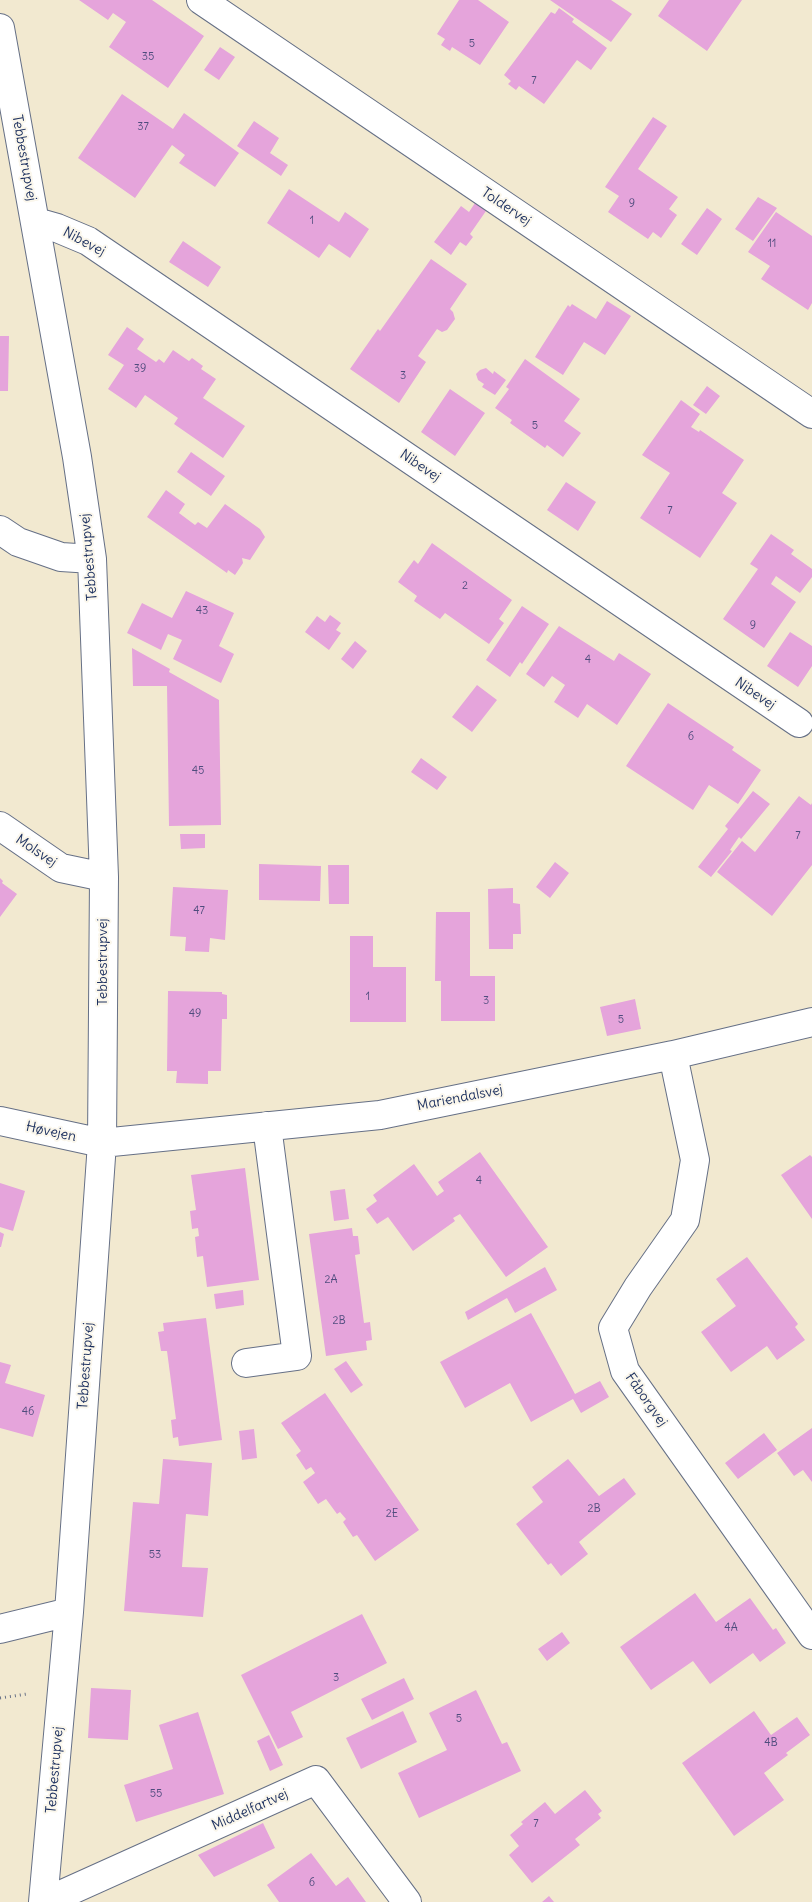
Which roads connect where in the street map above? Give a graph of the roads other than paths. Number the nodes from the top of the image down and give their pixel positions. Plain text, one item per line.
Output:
1 (201, 0) edge
2 (0, 28) edge
3 (36, 222) junction
4 (812, 414) edge
5 (0, 530) edge
6 (92, 559) junction
7 (798, 723) dead end
8 (0, 826) edge
9 (104, 877) junction
10 (812, 1022) edge
11 (673, 1055) junction
12 (0, 1121) edge
13 (267, 1126) junction
14 (102, 1143) junction
15 (246, 1363) dead end
16 (69, 1612) junction
17 (0, 1629) edge
18 (812, 1635) edge
19 (44, 1902) edge
20 (407, 1902) edge

1 - 4 street, Toldervej
2 - 3 street, Tebbestrupvej
3 - 6 street, Tebbestrupvej
3 - 7 street, Nibevej
5 - 6 street
6 - 9 street, Tebbestrupvej
8 - 9 street, Molsvej
9 - 14 street, Tebbestrupvej
10 - 11 street, Mariendalsvej
11 - 13 street, Mariendalsvej
11 - 18 street, Fåborgvej
12 - 14 street, Høvejen
13 - 14 street, Mariendalsvej
13 - 15 street
14 - 16 street, Tebbestrupvej
16 - 17 street
16 - 19 street, Tebbestrupvej
19 - 20 street, Middelfartvej

